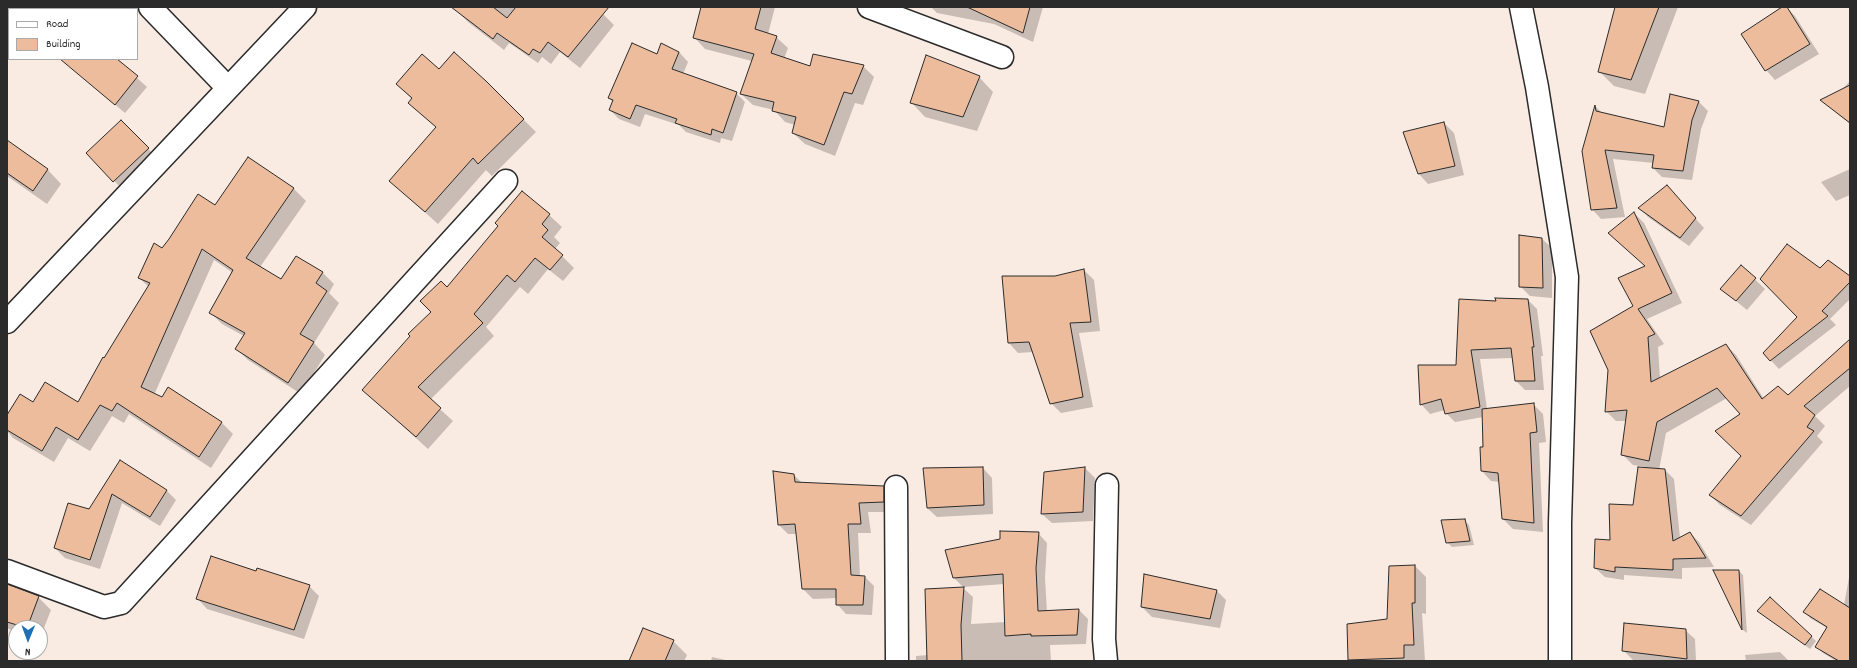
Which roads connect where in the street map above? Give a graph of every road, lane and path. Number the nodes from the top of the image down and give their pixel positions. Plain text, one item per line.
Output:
1 (150, 7) edge
2 (305, 7) edge
3 (869, 7) edge
4 (1521, 7) edge
5 (1002, 57) dead end
6 (228, 88) junction
7 (506, 181) dead end
8 (7, 322) edge
9 (1107, 484) dead end
10 (896, 487) dead end
11 (7, 571) edge
12 (897, 661) edge
13 (1106, 661) edge
14 (1560, 661) edge

1 - 6 street
2 - 6 street
3 - 5 street
4 - 14 street
6 - 8 street
7 - 11 street
9 - 13 street
10 - 12 street

